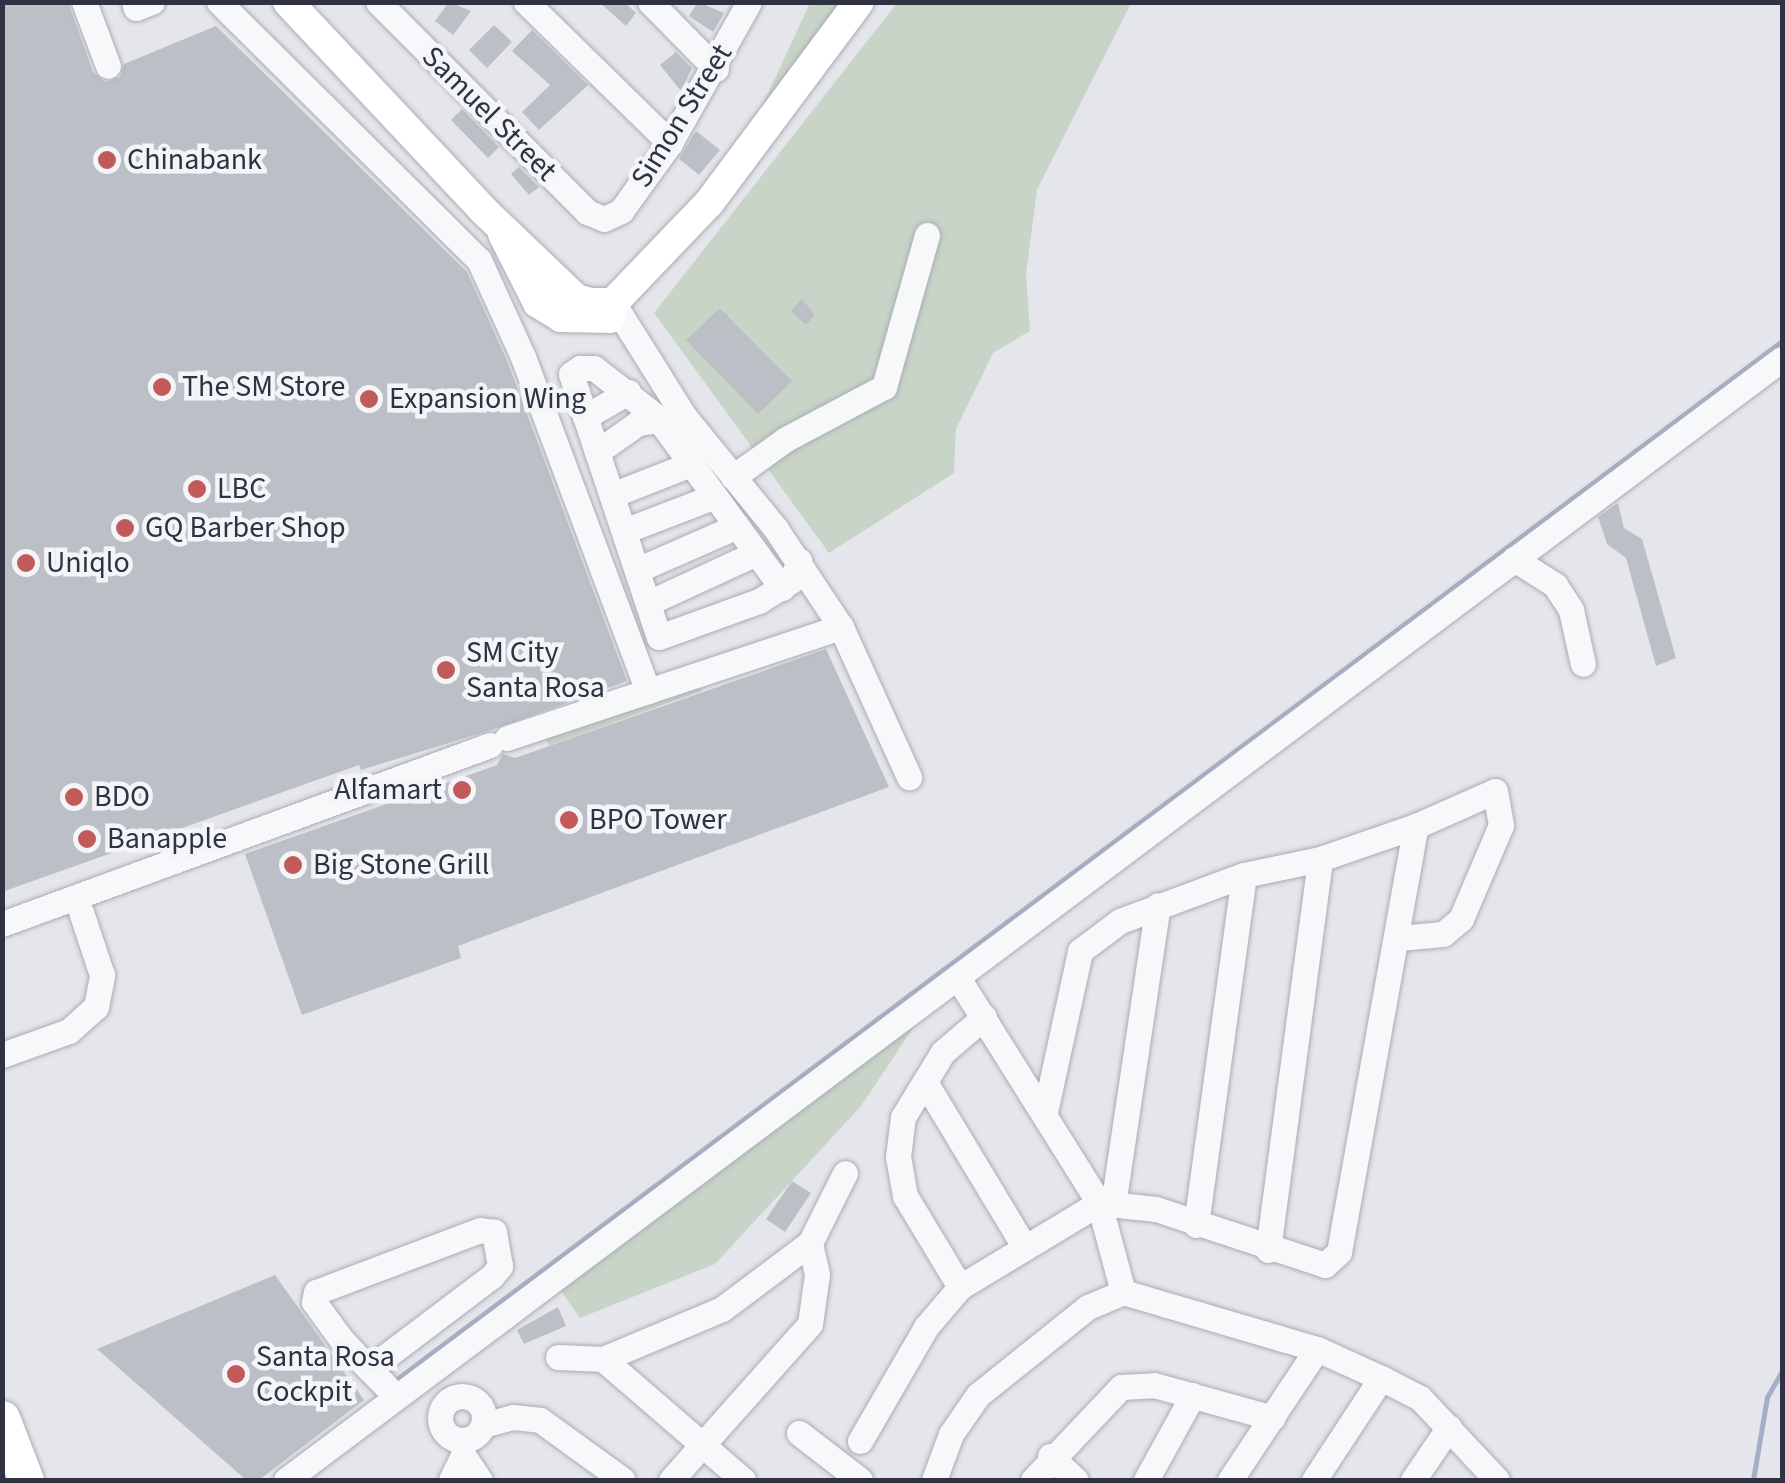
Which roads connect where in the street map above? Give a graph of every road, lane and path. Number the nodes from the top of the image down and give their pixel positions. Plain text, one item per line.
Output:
1 (84, 2) edge
2 (219, 2) edge
3 (288, 2) edge
4 (378, 2) edge
5 (526, 2) edge
6 (650, 2) edge
7 (750, 2) edge
8 (859, 2) edge
9 (874, 2) edge
10 (841, 37) junction
11 (108, 66) dead end
12 (716, 69) junction
13 (670, 143) junction
14 (604, 219) joint
15 (927, 235) dead end
16 (616, 309) junction
17 (1782, 359) edge
18 (628, 392) junction
19 (684, 416) junction
20 (585, 417) junction
21 (657, 417) junction
22 (597, 452) junction
23 (692, 464) junction
24 (733, 477) junction
25 (612, 495) junction
26 (714, 496) junction
27 (737, 526) junction
28 (624, 531) junction
29 (756, 552) junction
30 (1514, 559) junction
31 (799, 560) junction
32 (636, 570) junction
33 (782, 588) junction
34 (648, 603) junction
35 (841, 627) junction
36 (1582, 664) dead end
37 (648, 692) junction
38 (909, 776) dead end
39 (1416, 826) junction
40 (1320, 859) junction
41 (1244, 875) junction
42 (1158, 905) junction
43 (81, 912) dead end
44 (2, 924) edge
45 (1400, 938) junction
46 (958, 978) junction
47 (984, 1016) junction
48 (2, 1055) edge
49 (925, 1082) junction
50 (1044, 1112) junction
51 (845, 1173) dead end
52 (1106, 1204) junction
53 (1196, 1225) junction
54 (810, 1243) junction
55 (1024, 1246) junction
56 (1268, 1250) junction
57 (960, 1287) junction
58 (1122, 1292) junction
59 (1317, 1348) junction
60 (558, 1357) dead end
61 (604, 1359) junction
62 (1381, 1378) junction
63 (384, 1384) junction
64 (1193, 1395) junction
65 (2, 1418) edge
66 (1273, 1418) junction
67 (483, 1425) junction
68 (1449, 1427) junction
69 (799, 1432) dead end
70 (860, 1440) dead end
71 (462, 1448) junction
72 (704, 1448) junction
73 (1050, 1456) junction
74 (26, 1480) edge
75 (289, 1480) edge
76 (451, 1480) edge
77 (480, 1480) edge
78 (623, 1480) edge
79 (672, 1480) edge
80 (742, 1480) edge
81 (860, 1480) edge
82 (934, 1480) edge
83 (1032, 1480) edge
84 (1076, 1480) edge
85 (1146, 1480) edge
86 (1230, 1480) edge
87 (1314, 1480) edge
88 (1413, 1480) edge
89 (1497, 1480) edge

1 - 11 street
2 - 37 street
3 - 16 main road
4 - 14 street, Samuel Street
5 - 13 street
6 - 12 street
7 - 12 street, Simon Street
8 - 10 main road
9 - 10 main road
10 - 16 main road
12 - 13 street, Simon Street
13 - 14 street, Simon Street
15 - 24 street
16 - 19 street
17 - 30 street
18 - 20 street
18 - 20 street
18 - 21 street
19 - 21 street
19 - 24 street
20 - 22 street
21 - 22 street
21 - 23 street
22 - 25 street
23 - 25 street
23 - 26 street
24 - 31 street
25 - 28 street
26 - 27 street
26 - 28 street
27 - 29 street
27 - 32 street
28 - 32 street
29 - 33 street
29 - 34 street
30 - 36 street
30 - 46 street
31 - 33 street
31 - 35 street
32 - 34 street
33 - 34 street
35 - 37 street
35 - 38 street
37 - 44 street
39 - 40 street
39 - 45 street
39 - 45 street
40 - 41 street
40 - 56 street
41 - 42 street
41 - 53 street
42 - 50 street
42 - 52 street
43 - 48 street
45 - 56 street
46 - 47 street
46 - 63 street
47 - 49 street
47 - 50 street
49 - 55 street
49 - 57 street
50 - 52 street
51 - 54 street
52 - 53 street
52 - 55 street
52 - 58 street
53 - 56 street
54 - 61 street
54 - 72 street
55 - 57 street
57 - 70 street
58 - 59 street
58 - 82 street
59 - 62 street
59 - 66 street
60 - 61 street
61 - 72 street
62 - 68 street
62 - 87 street
63 - 63 street
63 - 75 street
64 - 66 street
64 - 73 street
64 - 85 street
65 - 74 highway
66 - 86 street
67 - 71 street
67 - 71 street
67 - 78 street
68 - 88 street
68 - 89 street
69 - 81 street
71 - 76 street
71 - 77 street
72 - 79 street
72 - 80 street
73 - 83 street
73 - 84 street

